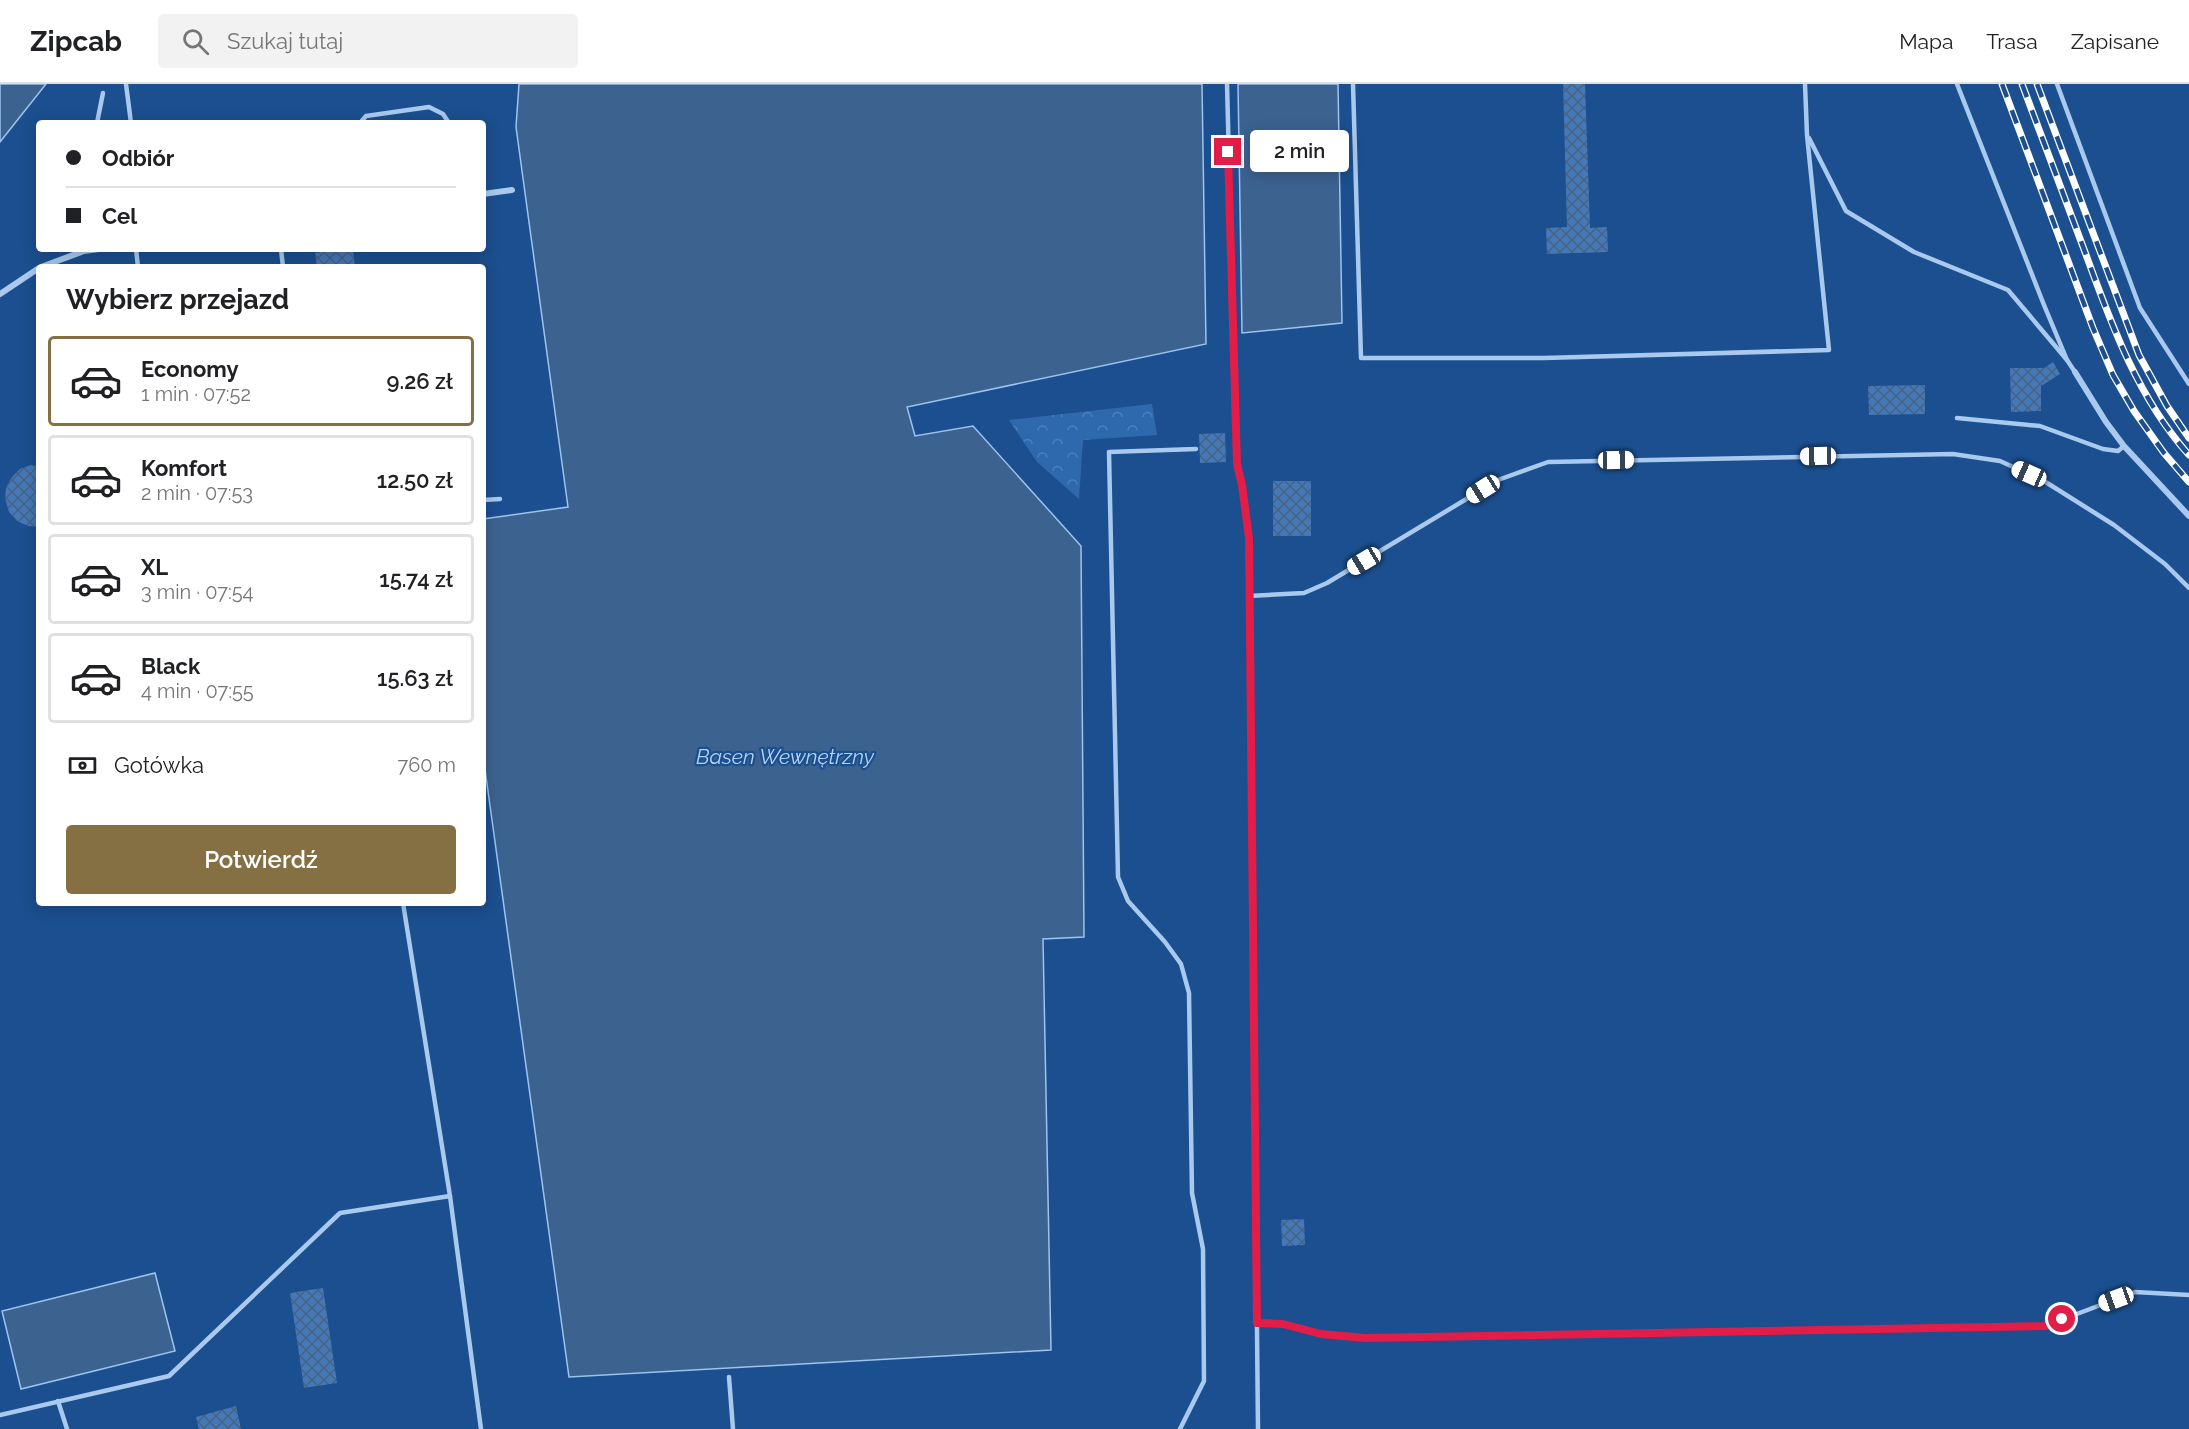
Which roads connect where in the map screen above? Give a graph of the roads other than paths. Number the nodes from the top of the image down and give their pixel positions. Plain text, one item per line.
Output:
1 (126, 84) edge
2 (1227, 84) edge
3 (1353, 84) edge
4 (1805, 84) edge
5 (1957, 84) edge
6 (2057, 84) edge
7 (104, 93) dead end
8 (98, 120) edge
9 (131, 120) edge
10 (363, 120) edge
11 (447, 120) edge
12 (1807, 135) junction
13 (512, 190) dead end
14 (486, 194) edge
15 (81, 252) edge
16 (48, 264) edge
17 (36, 270) edge
18 (0, 294) edge
19 (2067, 360) junction
20 (2075, 372) joint
21 (2189, 384) edge
22 (1957, 418) dead end
23 (2124, 446) junction
24 (1196, 449) dead end
25 (501, 499) dead end
26 (486, 501) edge
27 (2189, 516) edge
28 (2189, 588) edge
29 (1249, 596) junction
30 (403, 906) edge
31 (450, 1196) junction
32 (2189, 1296) edge
33 (1257, 1323) junction
34 (729, 1377) dead end
35 (58, 1401) junction
36 (0, 1415) edge
37 (67, 1429) edge
38 (481, 1429) edge
39 (734, 1429) edge
40 (1180, 1429) edge
41 (1258, 1429) edge

1 - 9 lane
2 - 29 lane
3 - 12 lane
4 - 12 lane
5 - 19 lane
6 - 21 lane
7 - 8 lane
10 - 11 lane
12 - 19 lane
13 - 14 street
15 - 16 street
17 - 18 street
19 - 20 lane
20 - 23 street
22 - 23 lane
23 - 27 street
24 - 40 lane
25 - 26 lane
28 - 29 lane
29 - 33 lane
30 - 31 lane
31 - 35 lane
31 - 38 lane
32 - 33 lane
33 - 41 lane
34 - 39 lane
35 - 36 lane
35 - 37 lane

